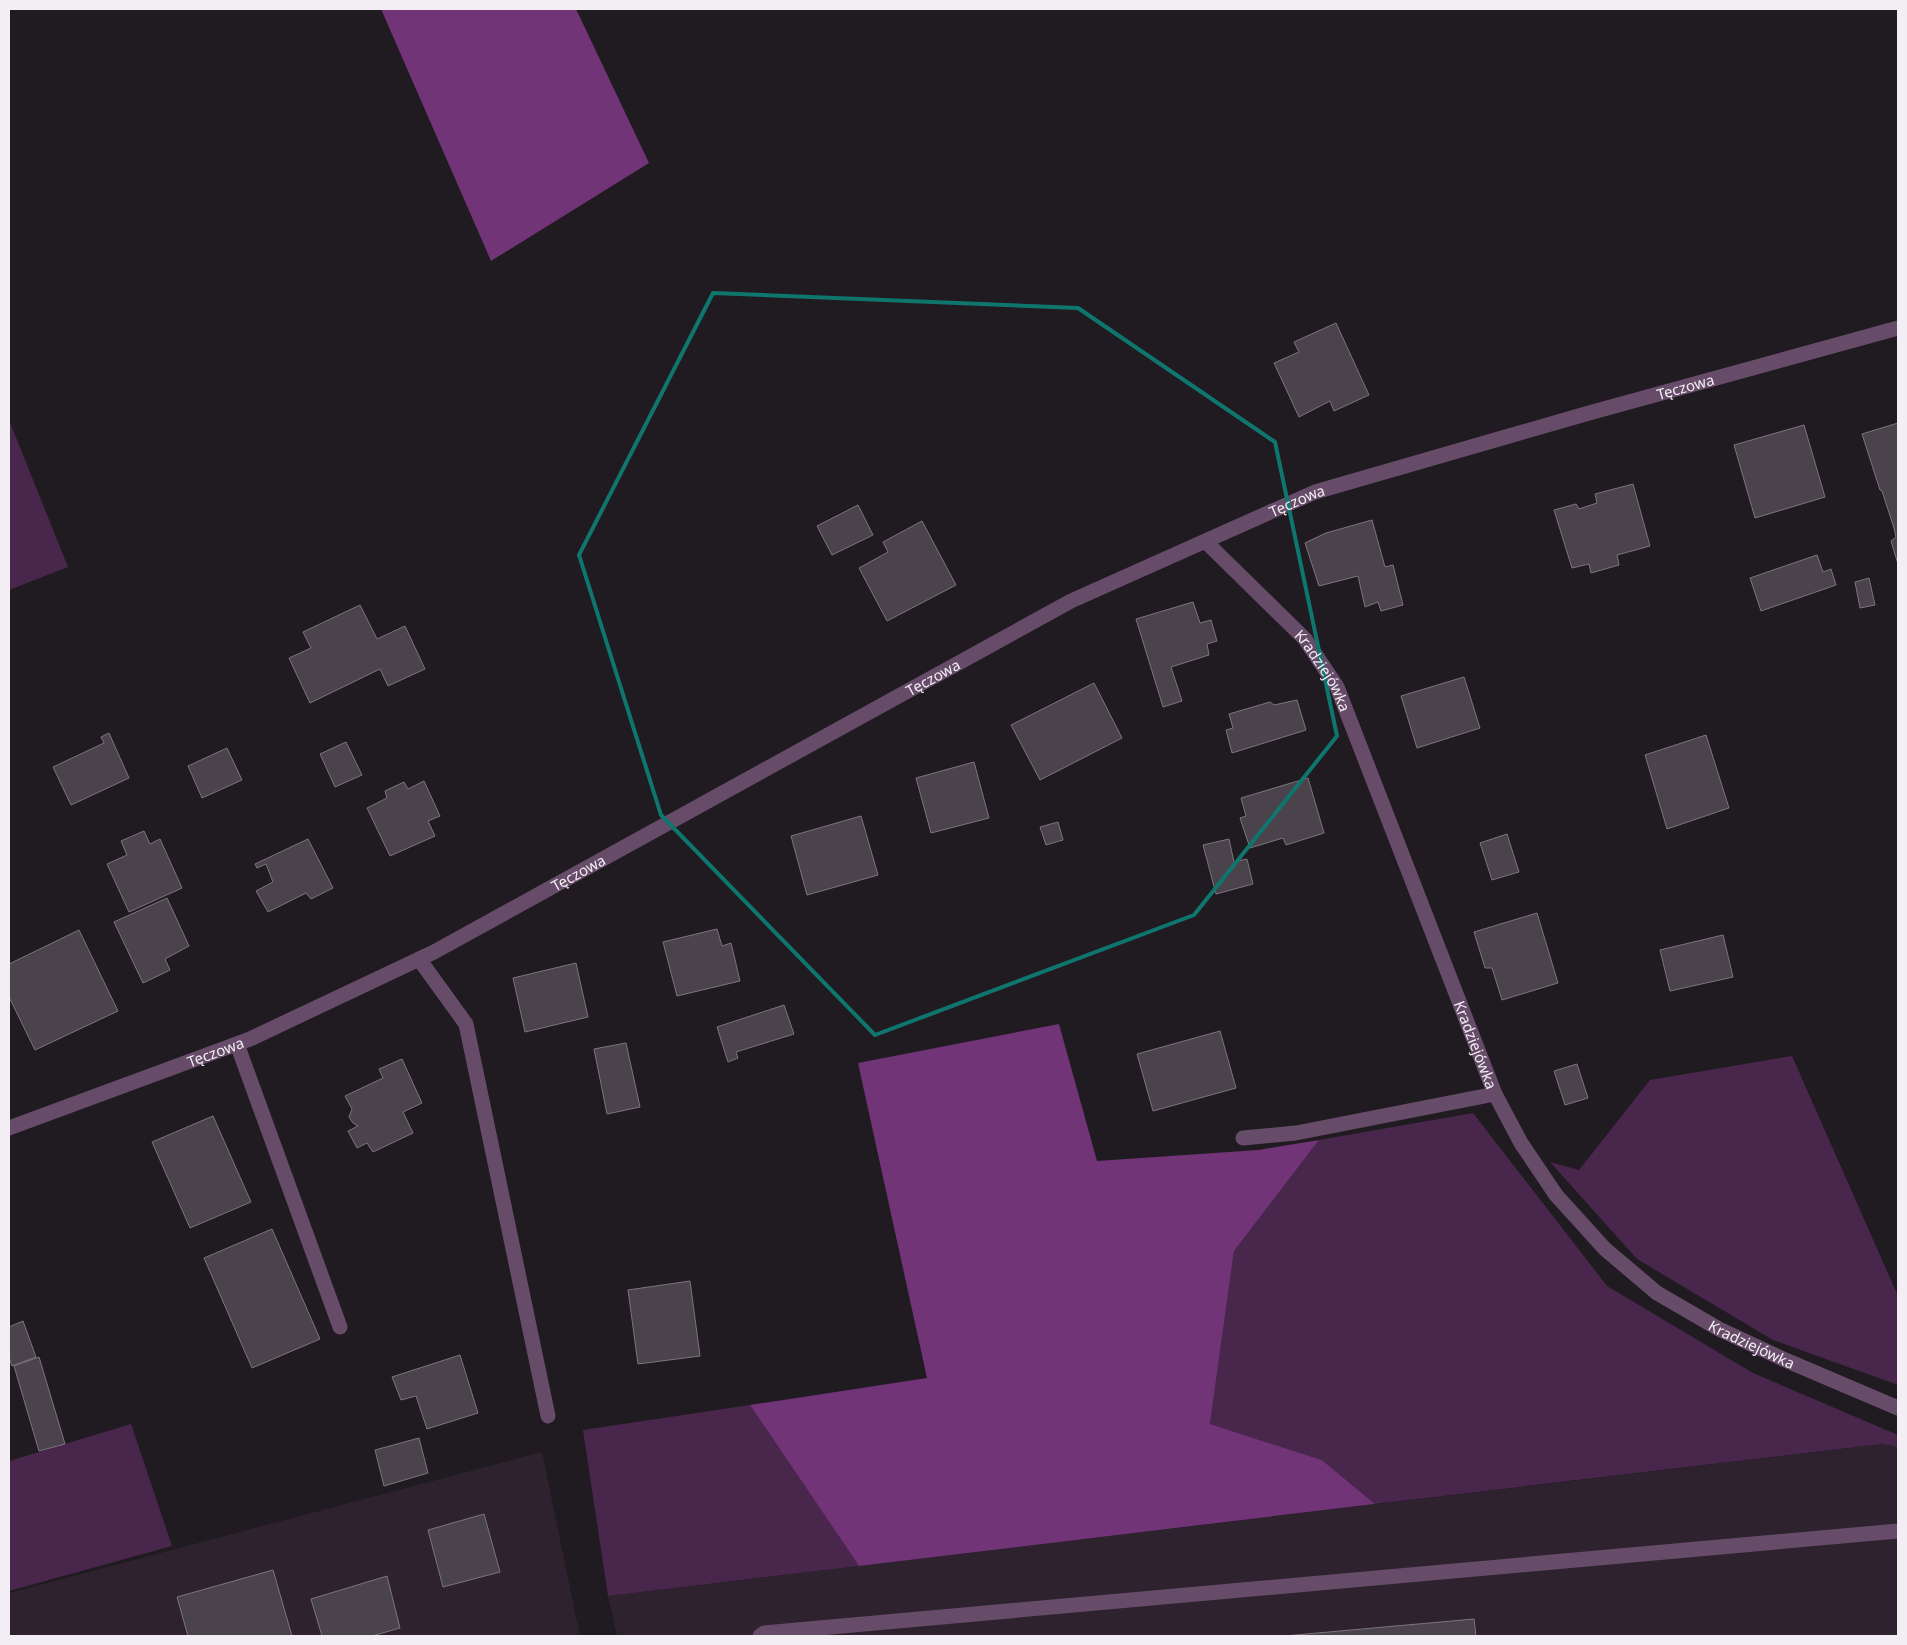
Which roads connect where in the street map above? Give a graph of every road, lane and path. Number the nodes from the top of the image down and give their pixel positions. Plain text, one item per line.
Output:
1 (1898, 328) edge
2 (1206, 542) junction
3 (419, 959) junction
4 (237, 1044) junction
5 (1495, 1094) junction
6 (9, 1128) edge
7 (1243, 1138) dead end
8 (340, 1327) dead end
9 (1898, 1408) edge
10 (548, 1416) dead end
11 (1898, 1532) edge
12 (760, 1636) edge

1 - 2 street, Tęczowa
2 - 3 street, Tęczowa
2 - 5 street, Kradziejówka
3 - 4 street, Tęczowa
3 - 10 street
4 - 6 street, Tęczowa
4 - 8 street
5 - 7 street
5 - 9 street, Kradziejówka
11 - 12 street

